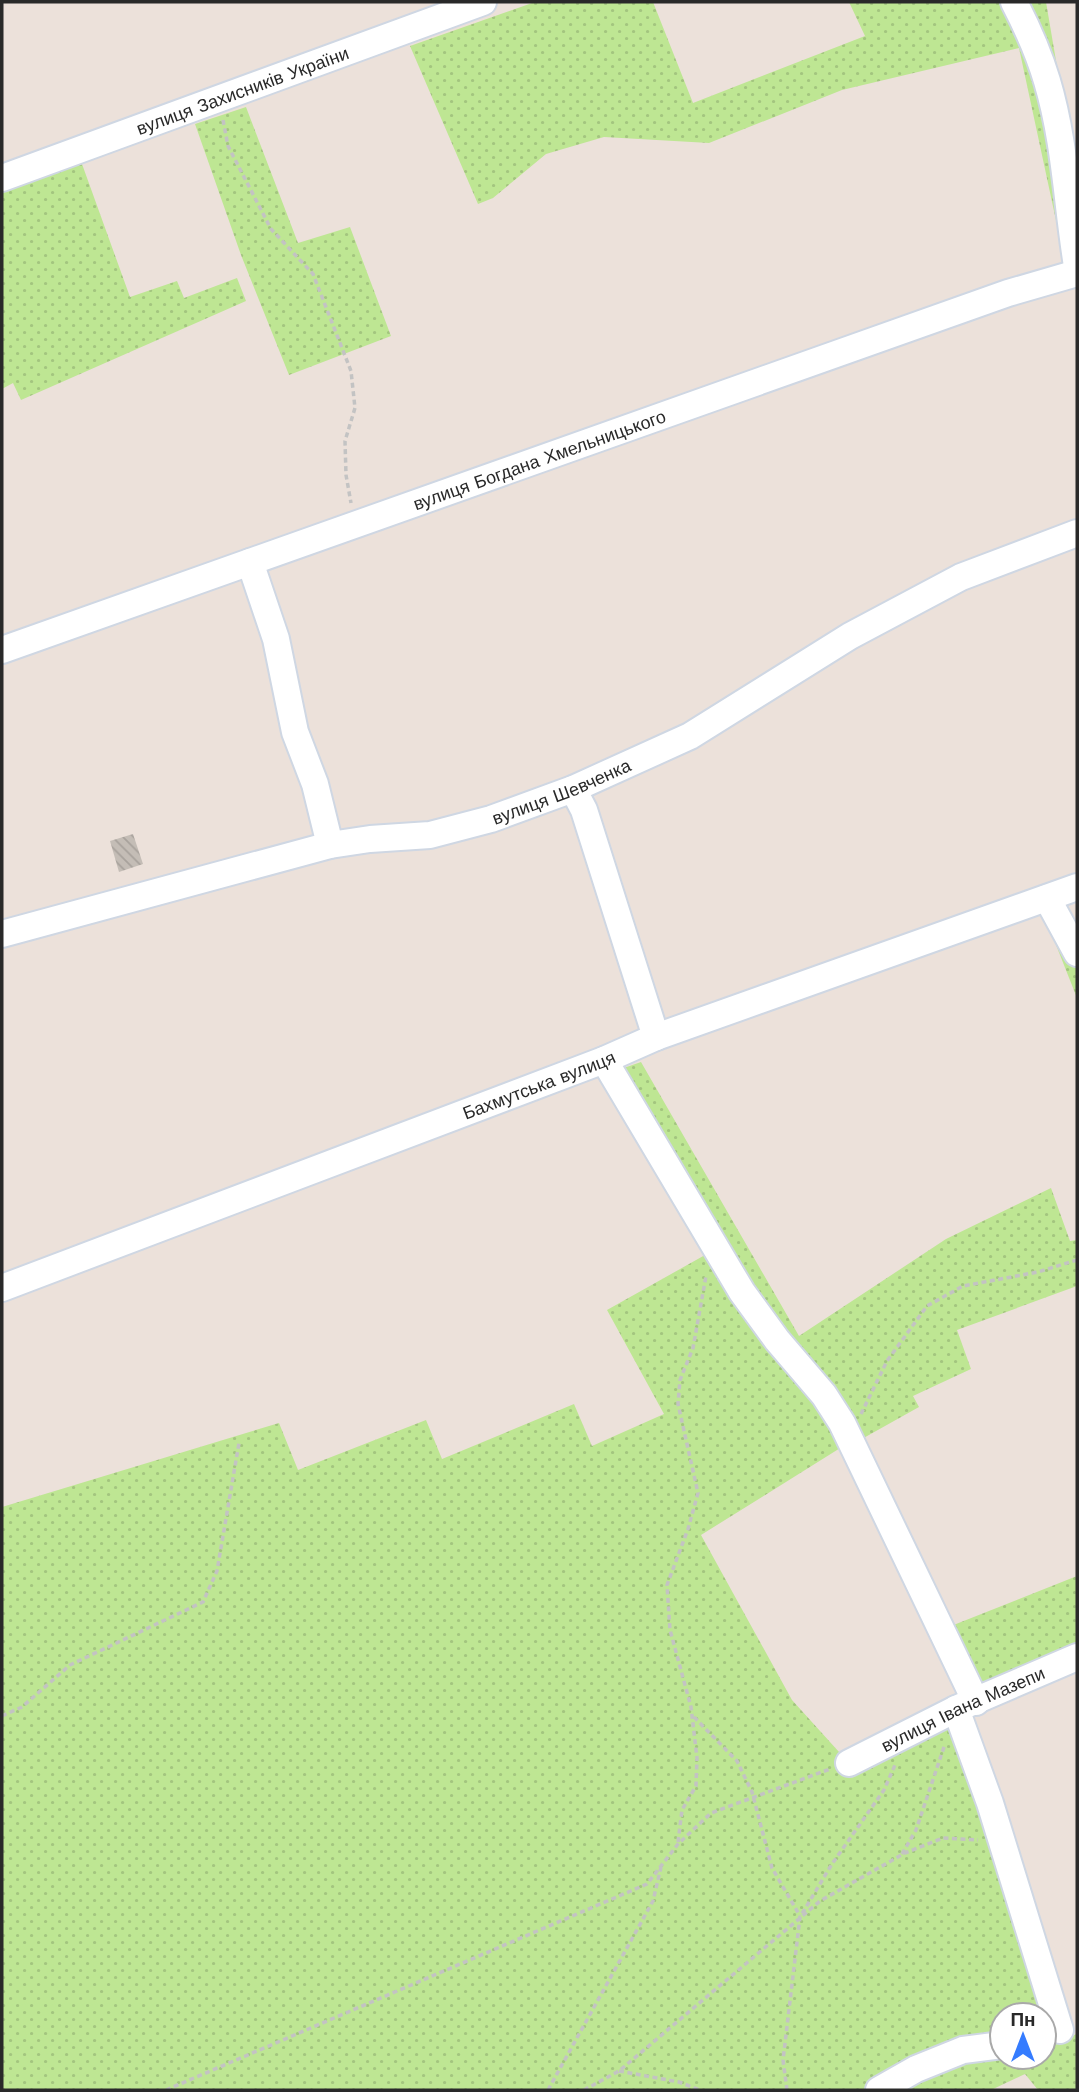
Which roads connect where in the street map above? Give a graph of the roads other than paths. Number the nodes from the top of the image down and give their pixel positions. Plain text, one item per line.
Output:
1 (483, 2) edge
2 (1014, 2) edge
3 (2, 178) edge
4 (1077, 267) edge
5 (1077, 273) edge
6 (1077, 533) edge
7 (250, 562) junction
8 (2, 650) edge
9 (573, 789) junction
10 (330, 845) junction
11 (1077, 887) edge
12 (1047, 898) junction
13 (2, 934) edge
14 (1077, 953) edge
15 (656, 1037) junction
16 (604, 1060) junction
17 (2, 1287) edge
18 (1077, 1657) edge
19 (966, 1705) junction
20 (849, 1763) road end
21 (1061, 2029) edge
22 (988, 2047) edge
23 (879, 2090) edge

1 - 3 street, вулиця Захисників України
2 - 4 street
5 - 7 street, вулиця Богдана Хмельницького
6 - 9 street, вулиця Шевченка
7 - 8 street, вулиця Богдана Хмельницького
7 - 10 street
9 - 10 street, вулиця Шевченка
9 - 15 street
10 - 13 street, вулиця Шевченка
11 - 12 street, Бахмутська вулиця
12 - 14 street
12 - 15 street, Бахмутська вулиця
15 - 16 street, Бахмутська вулиця
16 - 17 street, Бахмутська вулиця
16 - 19 street
18 - 19 street, вулиця Івана Мазепи
19 - 20 street, вулиця Івана Мазепи
19 - 21 street
22 - 23 street

